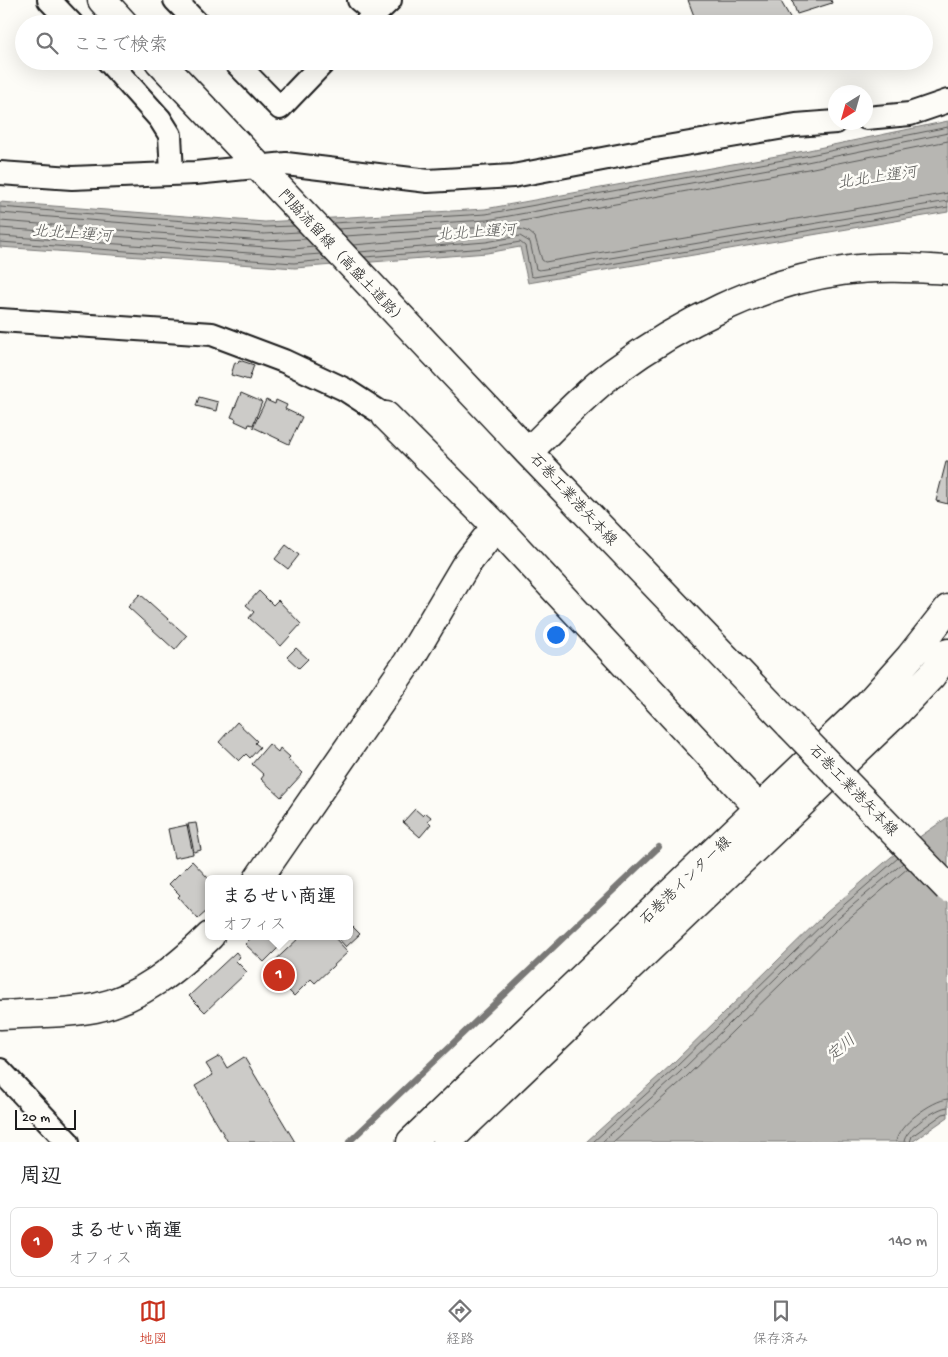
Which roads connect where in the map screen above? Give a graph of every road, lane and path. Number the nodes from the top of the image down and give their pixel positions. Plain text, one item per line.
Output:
1 (49, 0) edge
2 (102, 0) edge
3 (175, 0) edge
4 (63, 15) edge
5 (116, 15) edge
6 (189, 15) edge
7 (116, 70) edge
8 (167, 70) edge
9 (243, 70) edge
10 (316, 70) edge
11 (948, 101) edge
12 (873, 117) edge
13 (828, 123) edge
14 (258, 167) junction
15 (0, 173) edge
16 (172, 174) junction
17 (948, 270) edge
18 (0, 320) edge
19 (386, 416) joint
20 (528, 452) junction
21 (496, 526) junction
22 (948, 609) edge
23 (948, 653) edge
24 (759, 808) junction
25 (261, 875) edge
26 (948, 888) edge
27 (206, 940) edge
28 (0, 1015) edge
29 (0, 1070) edge
30 (68, 1142) edge
31 (411, 1142) edge
32 (447, 1142) edge

1 - 4 street
2 - 5 main road
3 - 6 street
7 - 16 street
8 - 14 main road, 門脇流留線（高盛土道路）
9 - 10 street
11 - 12 street
13 - 14 street
14 - 16 street
14 - 20 main road, 門脇流留線（高盛土道路）
15 - 16 street
17 - 20 main road, 石巻工業港矢本線
18 - 19 street
19 - 21 main road
20 - 26 main road, 石巻工業港矢本線, bridge
21 - 24 main road
21 - 25 main road
22 - 24 main road, 石巻港インター線
23 - 32 main road, 石巻港インター線
24 - 31 main road, 石巻港インター線
27 - 28 main road
29 - 30 street

